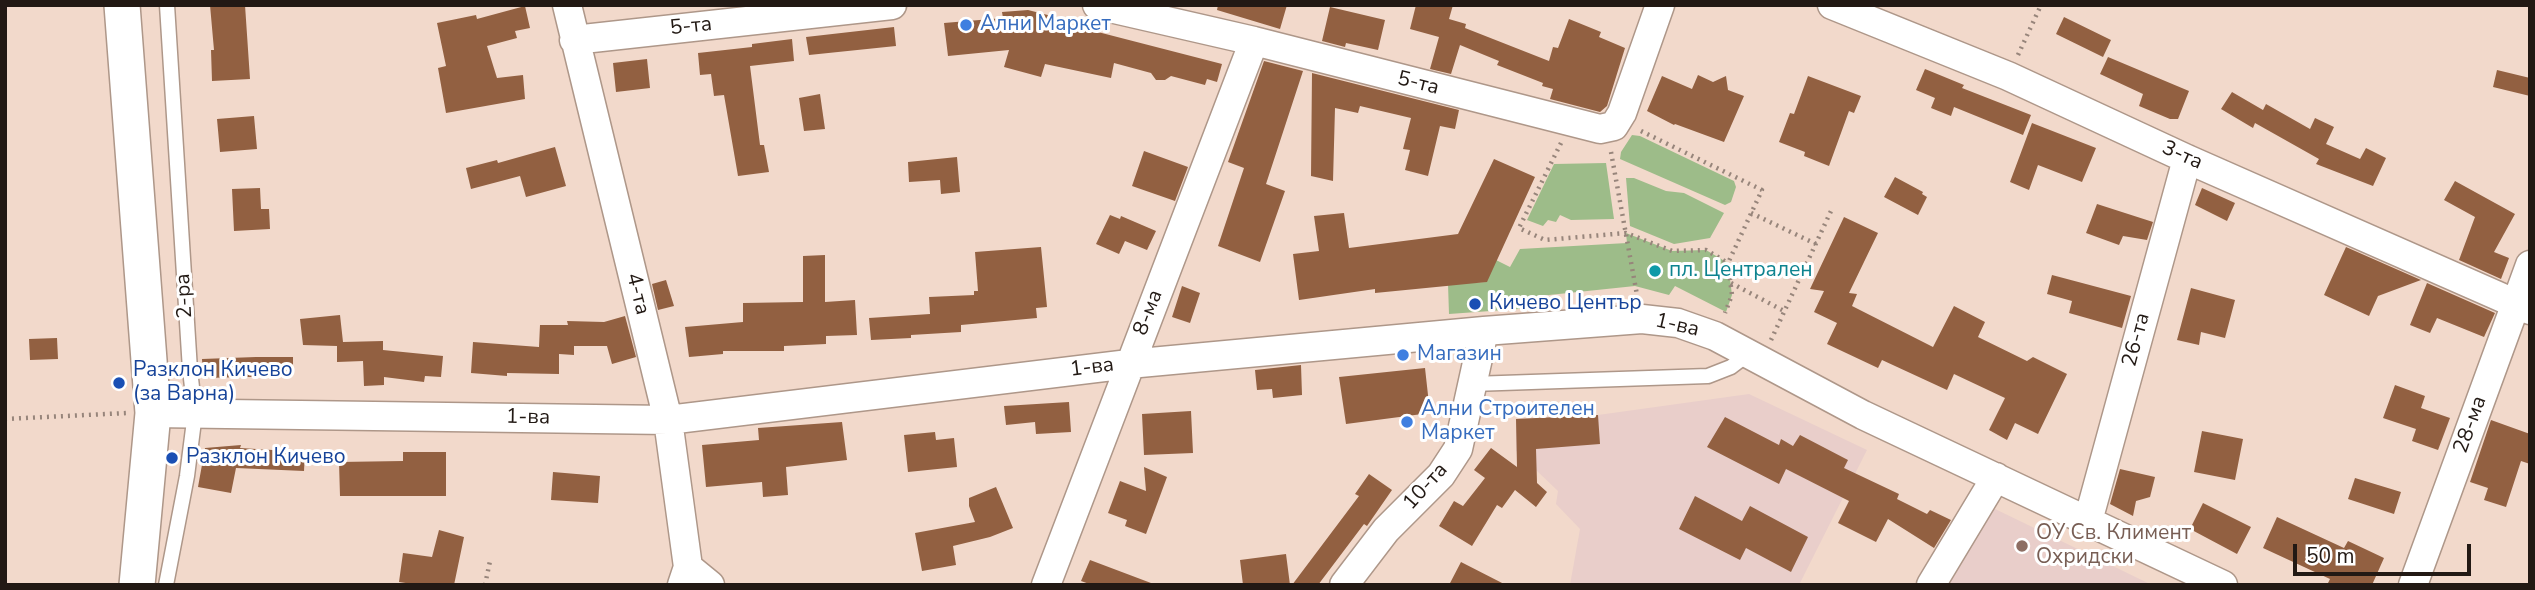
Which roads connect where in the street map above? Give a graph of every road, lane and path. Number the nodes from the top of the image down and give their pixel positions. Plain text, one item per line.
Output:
1 (122, 5) edge
2 (167, 5) edge
3 (567, 5) edge
4 (892, 5) edge
5 (1097, 5) edge
6 (1660, 5) edge
7 (1832, 5) edge
8 (2041, 5) edge
9 (574, 40) junction
10 (1254, 41) junction
11 (2008, 76) junction
12 (1571, 123) junction
13 (1612, 123) junction
14 (2187, 159) junction
15 (1831, 211) dead end
16 (1751, 213) junction
17 (1626, 233) junction
18 (1816, 244) junction
19 (1728, 263) junction
20 (2530, 265) edge
21 (1731, 283) junction
22 (2523, 307) edge
23 (1784, 311) junction
24 (1642, 319) junction
25 (1485, 331) junction
26 (1715, 336) junction
27 (1755, 357) junction
28 (1129, 364) junction
29 (1472, 384) junction
30 (153, 412) junction
31 (195, 413) junction
32 (5, 419) edge
33 (668, 420) junction
34 (1996, 477) junction
35 (2088, 521) junction
36 (490, 561) dead end
37 (693, 579) edge
38 (136, 585) edge
39 (166, 585) edge
40 (485, 585) edge
41 (1046, 585) edge
42 (1344, 585) edge
43 (1931, 585) edge
44 (2223, 585) edge
45 (2413, 585) edge

1 - 30 street
2 - 31 lane, 2-ра
3 - 9 street, 4-та
4 - 9 street, 5-та
5 - 10 street, 5-та
6 - 13 street
7 - 11 street, 3-та
8 - 11 path
9 - 33 street, 4-та
10 - 12 street, 5-та
10 - 28 street, 8-ма
11 - 14 street, 3-та
12 - 13 street, 5-та
12 - 17 path
13 - 16 path
13 - 17 path
14 - 22 street, 3-та
14 - 35 street, 26-та
15 - 18 path
16 - 18 path
16 - 19 path
17 - 19 path
17 - 24 path
18 - 23 path
19 - 21 path
20 - 22 street, 28-ма
21 - 23 path
21 - 26 path
22 - 45 street, 28-ма
23 - 27 path
24 - 25 street, 1-ва
24 - 26 street, 1-ва
25 - 28 street, 1-ва
25 - 29 street, 10-та
26 - 27 street, 1-ва
27 - 29 lane
27 - 34 street, 1-ва
28 - 33 street, 1-ва
28 - 41 street, 8-ма
29 - 42 street, 10-та
30 - 31 street, 1-ва
30 - 32 path
30 - 38 street
31 - 33 street, 1-ва
31 - 39 lane, 2-ра
33 - 37 street, 4-та
34 - 35 street, 1-ва
34 - 43 street
35 - 44 street, 1-ва
36 - 40 path

